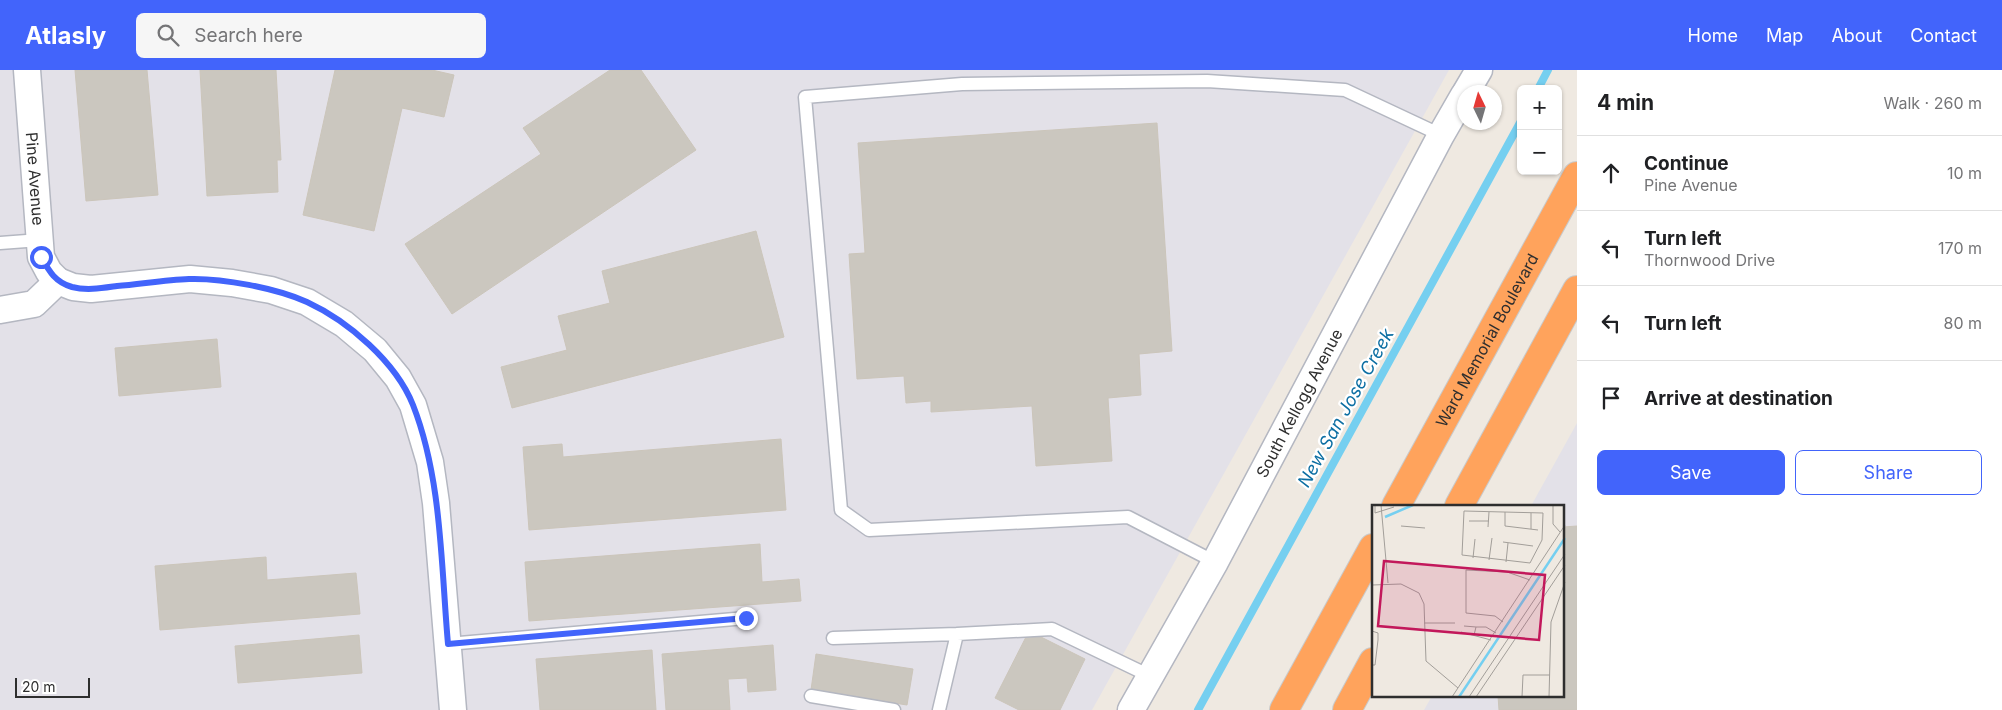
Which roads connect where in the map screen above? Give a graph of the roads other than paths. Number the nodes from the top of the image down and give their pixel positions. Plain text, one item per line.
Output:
1 (27, 70) edge
2 (1479, 70) edge
3 (1470, 85) edge
4 (1457, 108) edge
5 (1441, 136) junction
6 (1577, 176) edge
7 (40, 240) junction
8 (0, 242) edge
9 (58, 281) junction
10 (1577, 290) edge
11 (0, 310) edge
12 (1397, 505) edge
13 (1459, 505) edge
14 (1372, 550) edge
15 (1215, 562) junction
16 (746, 618) dead end
17 (957, 634) junction
18 (833, 638) dead end
19 (448, 644) junction
20 (1372, 664) edge
21 (1150, 676) junction
22 (811, 696) dead end
23 (453, 710) edge
24 (894, 710) edge
25 (939, 710) edge
26 (1131, 710) edge
27 (1284, 710) edge
28 (1347, 710) edge

1 - 7 street, Pine Avenue
2 - 3 street, South Kellogg Avenue
4 - 5 street, South Kellogg Avenue
5 - 15 street, South Kellogg Avenue
5 - 15 lane
6 - 12 highway, Ward Memorial Boulevard
7 - 8 lane
7 - 9 street, Pine Avenue
9 - 11 street
9 - 19 street
10 - 13 highway
14 - 27 highway
15 - 21 street, South Kellogg Avenue
16 - 19 lane
17 - 18 lane
17 - 21 lane
17 - 25 lane
19 - 23 street
20 - 28 highway
21 - 26 street, South Kellogg Avenue
22 - 24 lane

